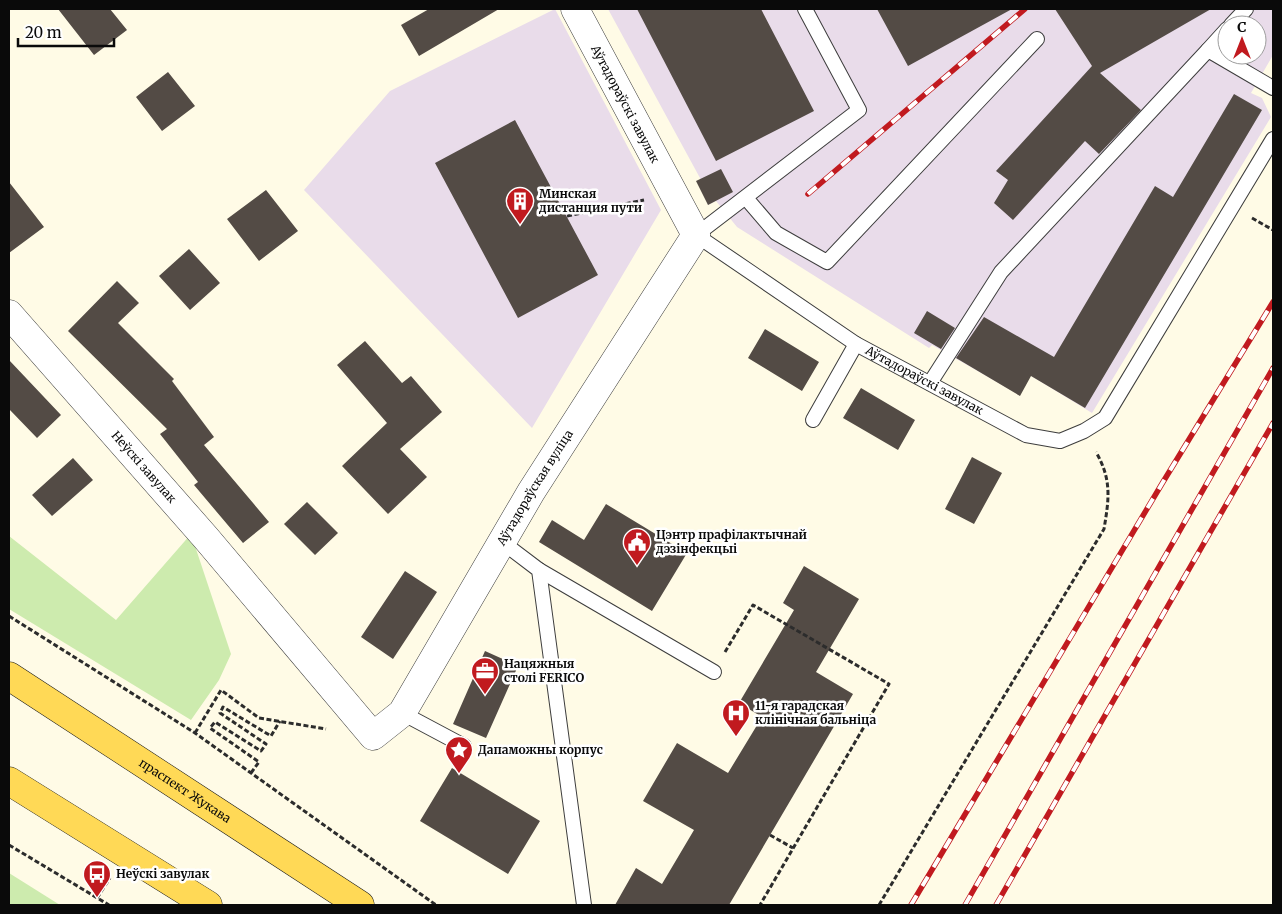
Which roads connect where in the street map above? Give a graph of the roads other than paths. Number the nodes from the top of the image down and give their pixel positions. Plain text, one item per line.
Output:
1 (575, 9) edge
2 (805, 9) edge
3 (1037, 39) dead end
4 (1217, 40) edge
5 (1208, 50) junction
6 (1273, 88) edge
7 (1273, 139) edge
8 (746, 198) junction
9 (696, 235) junction
10 (9, 314) edge
11 (856, 344) junction
12 (930, 383) junction
13 (813, 420) dead end
14 (502, 542) junction
15 (539, 570) junction
16 (714, 672) road end
17 (9, 676) edge
18 (402, 713) junction
19 (373, 736) joint
20 (464, 746) dead end
21 (9, 781) edge
22 (208, 905) edge
23 (360, 905) edge
24 (584, 905) edge

1 - 9 street, Аўтадораўскі завулак
2 - 8 lane
3 - 8 lane
4 - 5 lane
5 - 6 lane
5 - 12 lane
7 - 12 lane, Аўтадораўскі завулак
8 - 9 lane
9 - 11 lane, Аўтадораўскі завулак
9 - 14 street, Аўтадораўская вуліца
10 - 19 street, Неўскі завулак
11 - 12 lane, Аўтадораўскі завулак
11 - 13 lane
14 - 15 lane
14 - 18 street, Аўтадораўская вуліца
15 - 16 lane
15 - 24 lane
17 - 23 main road, праспект Жукава
18 - 19 street, Аўтадораўская вуліца
18 - 20 lane
21 - 22 main road

